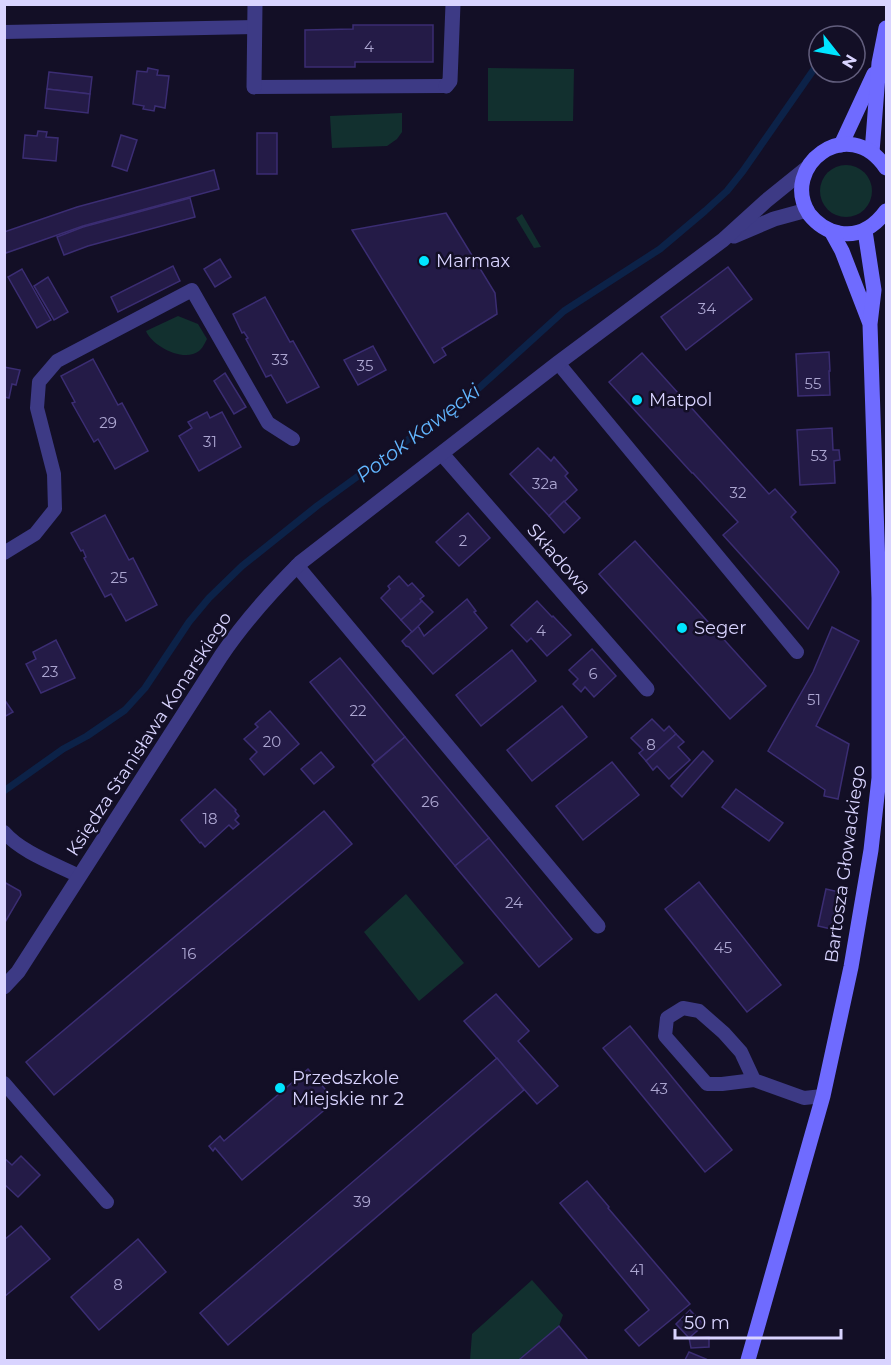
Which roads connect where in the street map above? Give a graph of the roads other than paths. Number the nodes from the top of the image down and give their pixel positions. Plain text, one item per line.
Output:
1 (255, 4) edge
2 (453, 4) edge
3 (255, 27) junction
4 (886, 28) edge
5 (4, 32) edge
6 (879, 63) junction
7 (446, 86) joint
8 (254, 87) joint
9 (841, 145) junction
10 (872, 152) junction
11 (808, 167) junction
12 (886, 168) edge
13 (807, 210) junction
14 (885, 216) edge
15 (831, 231) junction
16 (865, 231) junction
17 (723, 240) junction
18 (870, 324) junction
19 (558, 363) junction
20 (293, 439) dead end
21 (441, 454) junction
22 (4, 553) edge
23 (297, 566) junction
24 (797, 652) dead end
25 (647, 689) dead end
26 (4, 832) edge
27 (79, 876) junction
28 (598, 926) dead end
29 (4, 987) edge
30 (754, 1080) junction
31 (4, 1083) edge
32 (823, 1096) junction
33 (107, 1202) dead end
34 (748, 1360) edge

1 - 3 street
2 - 7 street
3 - 5 lane
3 - 8 street
4 - 6 street
6 - 9 street
6 - 10 street
7 - 8 lane
9 - 10 street
9 - 11 street
10 - 12 street
11 - 13 street
11 - 17 street, Księdza Stanisława Konarskiego
13 - 15 street
13 - 17 street, Księdza Stanisława Konarskiego
14 - 16 street
15 - 16 street
15 - 18 street, Bartosza Głowackiego
16 - 18 street, Bartosza Głowackiego
17 - 19 street, Księdza Stanisława Konarskiego
18 - 32 street, Bartosza Głowackiego
19 - 21 street, Księdza Stanisława Konarskiego
19 - 24 lane
20 - 22 lane
21 - 23 street, Księdza Stanisława Konarskiego
21 - 25 street, Składowa
23 - 27 street, Księdza Stanisława Konarskiego
23 - 28 street
26 - 27 lane
27 - 29 street, Księdza Stanisława Konarskiego
30 - 30 lane
30 - 32 lane
31 - 33 lane
32 - 34 street, Bartosza Głowackiego

